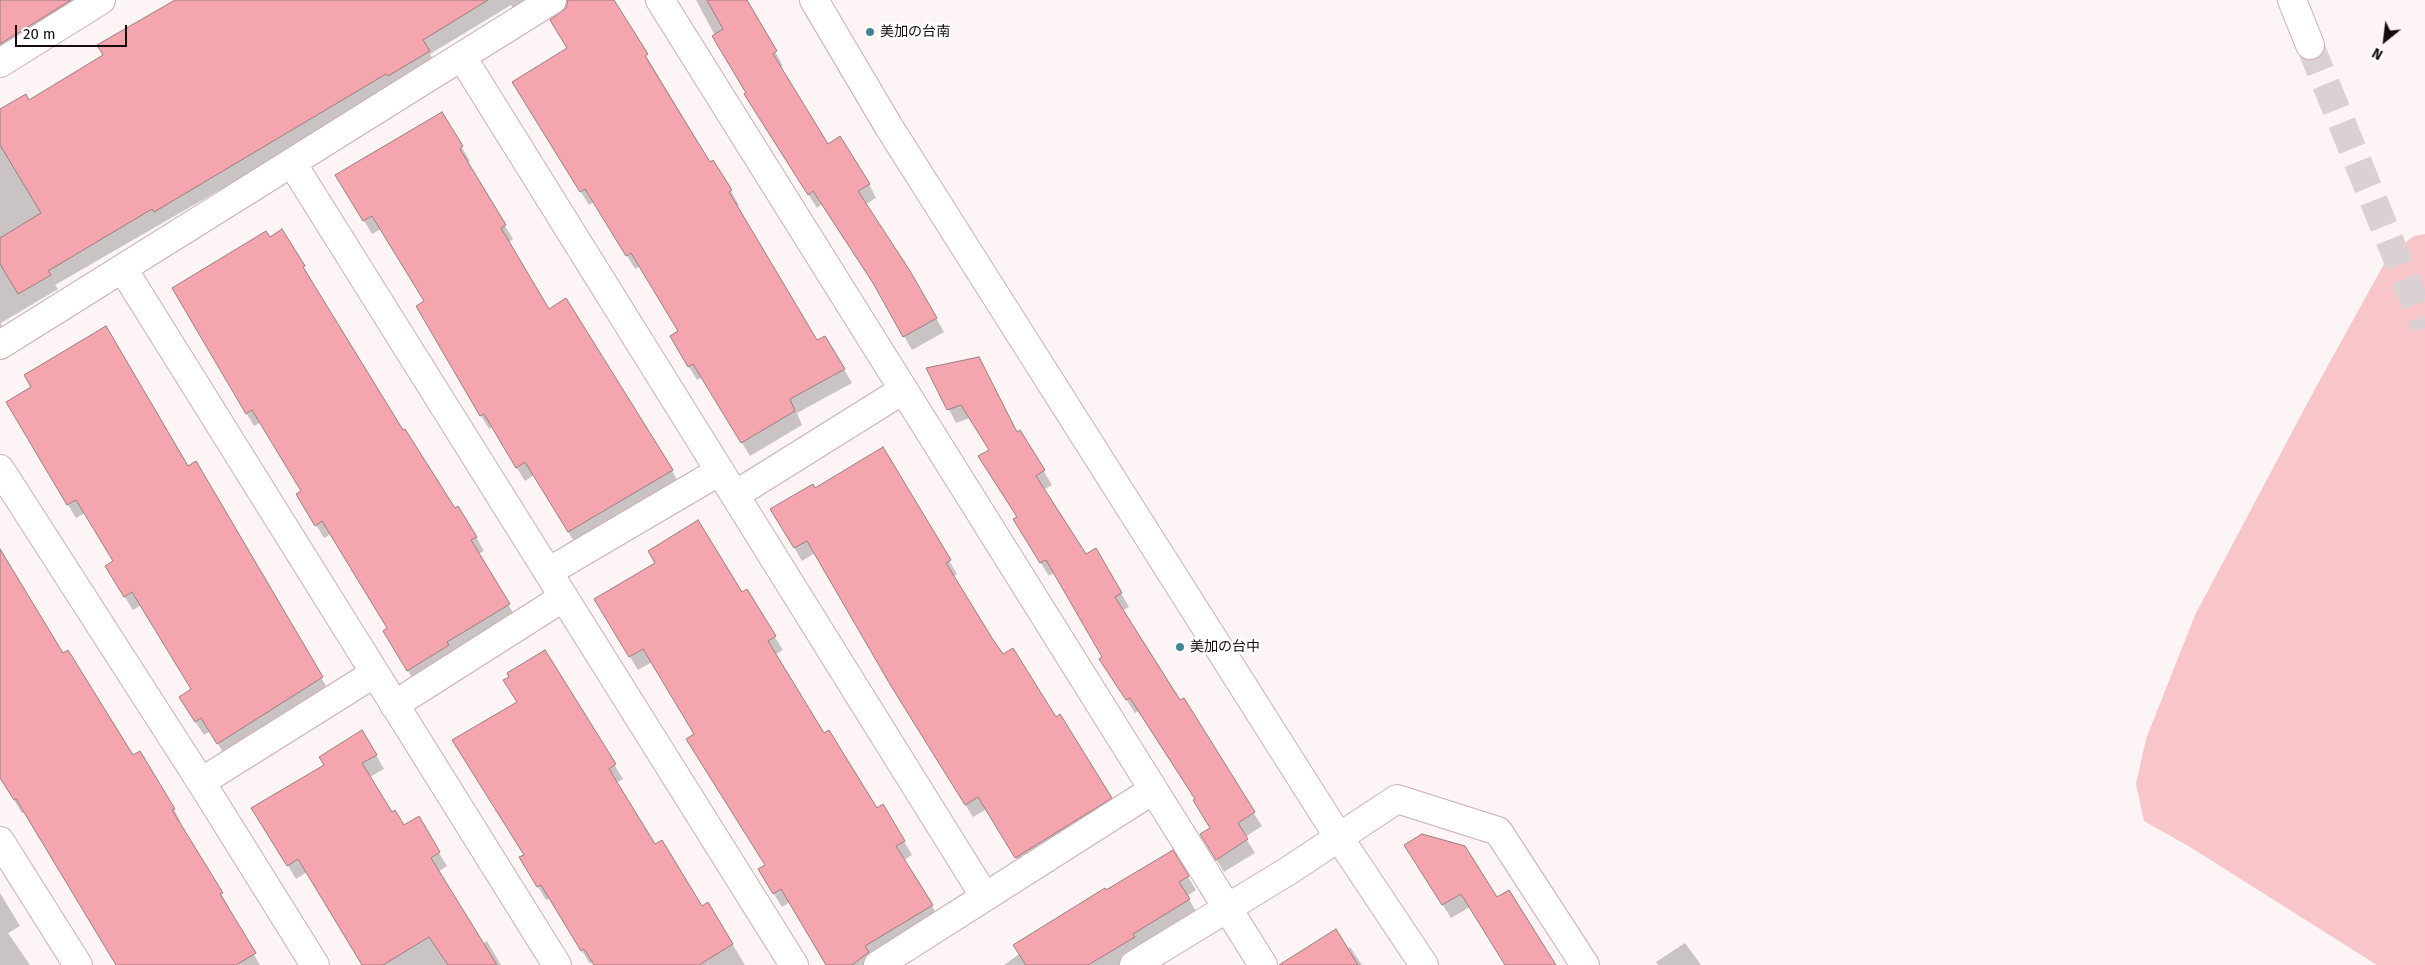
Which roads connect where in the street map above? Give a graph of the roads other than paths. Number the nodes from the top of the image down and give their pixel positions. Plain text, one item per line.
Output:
1 (100, 0) edge
2 (552, 0) edge
3 (660, 0) edge
4 (814, 0) edge
5 (2292, 0) edge
6 (2310, 45) tunnel mouth
7 (462, 57) junction
8 (0, 64) edge
9 (292, 164) junction
10 (123, 269) junction
11 (0, 345) edge
12 (904, 390) junction
13 (0, 469) edge
14 (720, 471) junction
15 (734, 495) junction
16 (548, 572) junction
17 (564, 597) junction
18 (375, 673) junction
19 (394, 705) junction
20 (201, 782) junction
21 (1154, 790) junction
22 (1338, 836) junction
23 (0, 841) edge
24 (985, 897) junction
25 (1227, 908) junction
26 (78, 965) edge
27 (315, 965) edge
28 (557, 965) edge
29 (794, 965) edge
30 (878, 965) edge
31 (1134, 965) edge
32 (1263, 965) edge
33 (1424, 965) edge
34 (1585, 965) edge

1 - 8 main road
2 - 7 main road
3 - 12 main road
4 - 22 main road
5 - 6 main road
7 - 9 main road
7 - 14 main road
9 - 10 main road
9 - 16 main road
10 - 11 main road
10 - 18 main road
12 - 15 main road
12 - 21 main road
13 - 20 main road
14 - 15 main road
14 - 16 main road
15 - 24 main road
16 - 17 main road
17 - 19 main road
17 - 29 main road
18 - 19 main road
18 - 20 main road
19 - 28 main road
20 - 27 main road
21 - 24 main road
21 - 25 main road
22 - 25 main road
22 - 33 main road
22 - 34 main road
23 - 26 main road
24 - 30 main road
25 - 31 main road
25 - 32 main road

